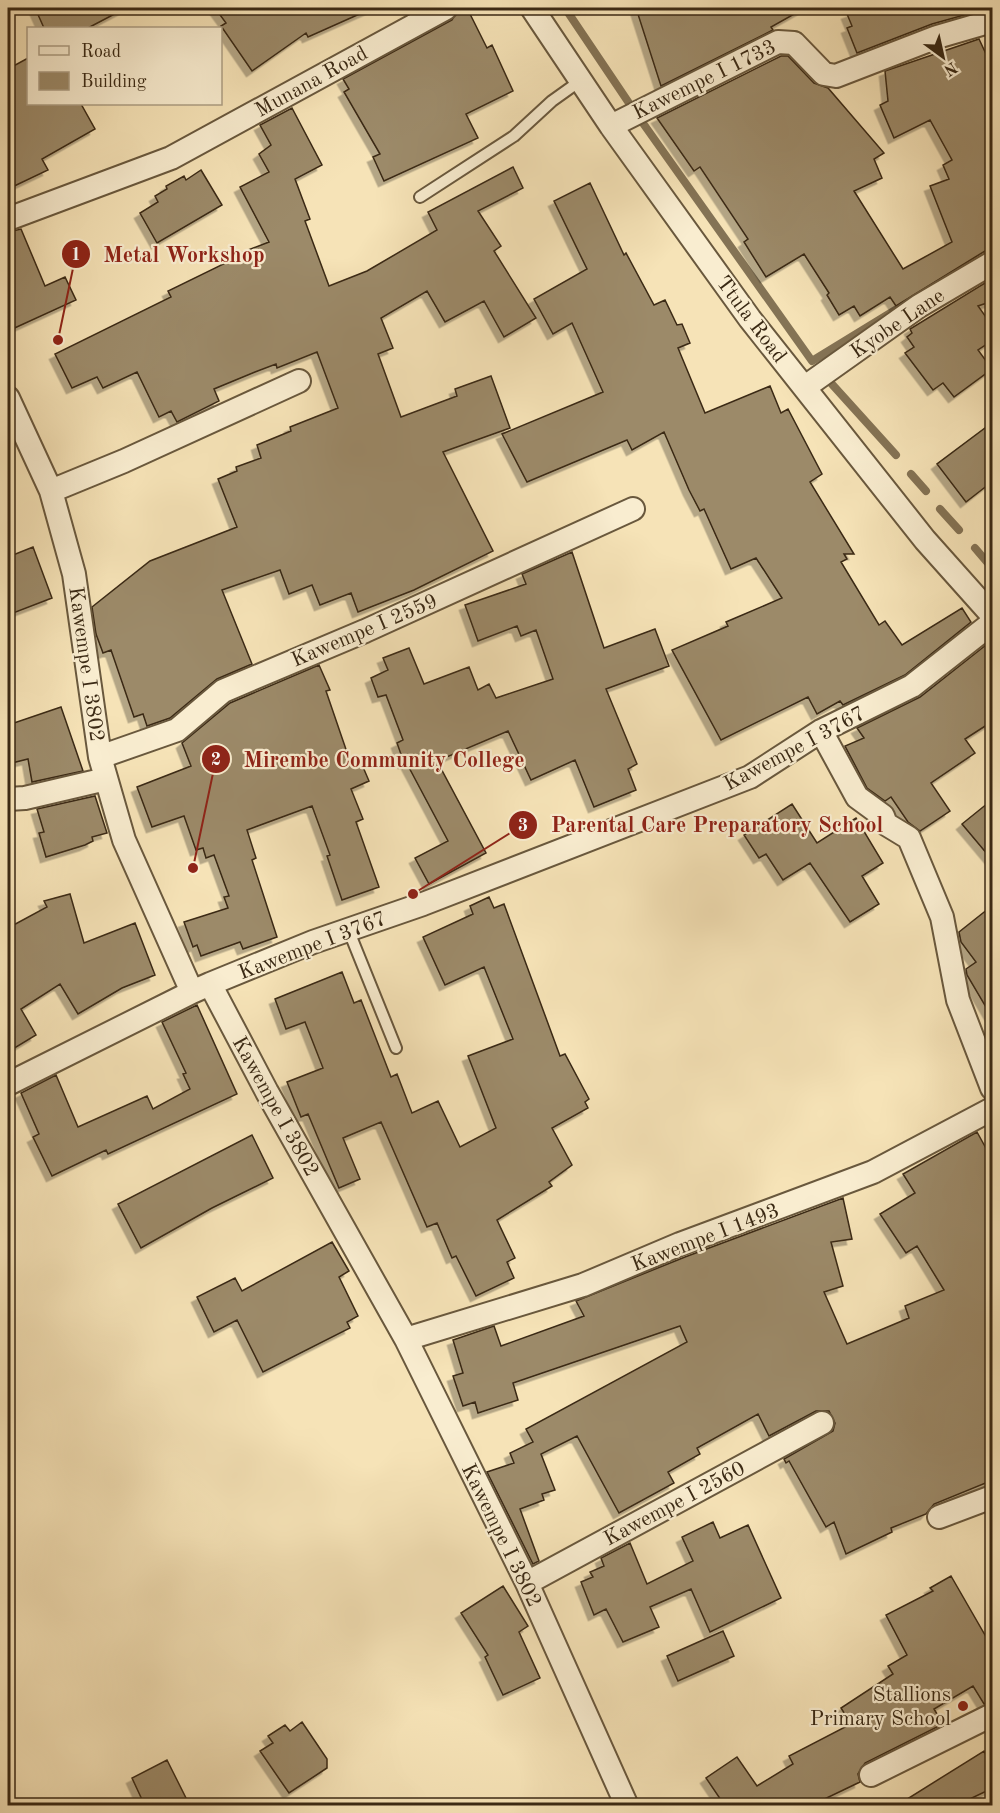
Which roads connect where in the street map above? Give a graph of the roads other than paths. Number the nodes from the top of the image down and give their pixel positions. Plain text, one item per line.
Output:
1 (446, 8) edge
2 (532, 8) edge
3 (993, 21) edge
4 (580, 81) junction
5 (610, 126) junction
6 (420, 197) dead end
7 (8, 219) edge
8 (993, 263) edge
9 (299, 381) dead end
10 (805, 387) junction
11 (8, 398) edge
12 (51, 491) junction
13 (633, 508) dead end
14 (993, 615) edge
15 (993, 623) edge
16 (821, 731) junction
17 (100, 757) junction
18 (106, 779) junction
19 (8, 799) edge
20 (348, 929) junction
21 (201, 988) junction
22 (396, 1048) dead end
23 (8, 1084) edge
24 (992, 1087) edge
25 (993, 1109) edge
26 (406, 1339) junction
27 (822, 1423) dead end
28 (993, 1497) edge
29 (939, 1517) dead end
30 (526, 1582) junction
31 (993, 1715) edge
32 (871, 1775) dead end
33 (627, 1806) edge

1 - 7 street, Munana Road
2 - 4 street, Ttula Road
3 - 5 street, Kawempe I 1733
4 - 5 street, Ttula Road
4 - 6 lane
5 - 10 street, Ttula Road
8 - 10 street, Kyobe Lane
9 - 12 street
10 - 14 street, Ttula Road
11 - 12 street, Kawempe I 3802
12 - 17 street, Kawempe I 3802
13 - 17 street, Kawempe I 2559
15 - 16 street, Kawempe I 3767
16 - 20 street, Kawempe I 3767
16 - 24 street
17 - 18 street, Kawempe I 3802
18 - 19 street
18 - 21 street, Kawempe I 3802
20 - 21 street, Kawempe I 3767
20 - 22 lane
21 - 23 street, Kawempe I 3767
21 - 26 street, Kawempe I 3802
25 - 26 street, Kawempe I 1493
26 - 30 street, Kawempe I 3802
27 - 30 street, Kawempe I 2560
28 - 29 street
30 - 33 street, Kawempe I 3802
31 - 32 street

